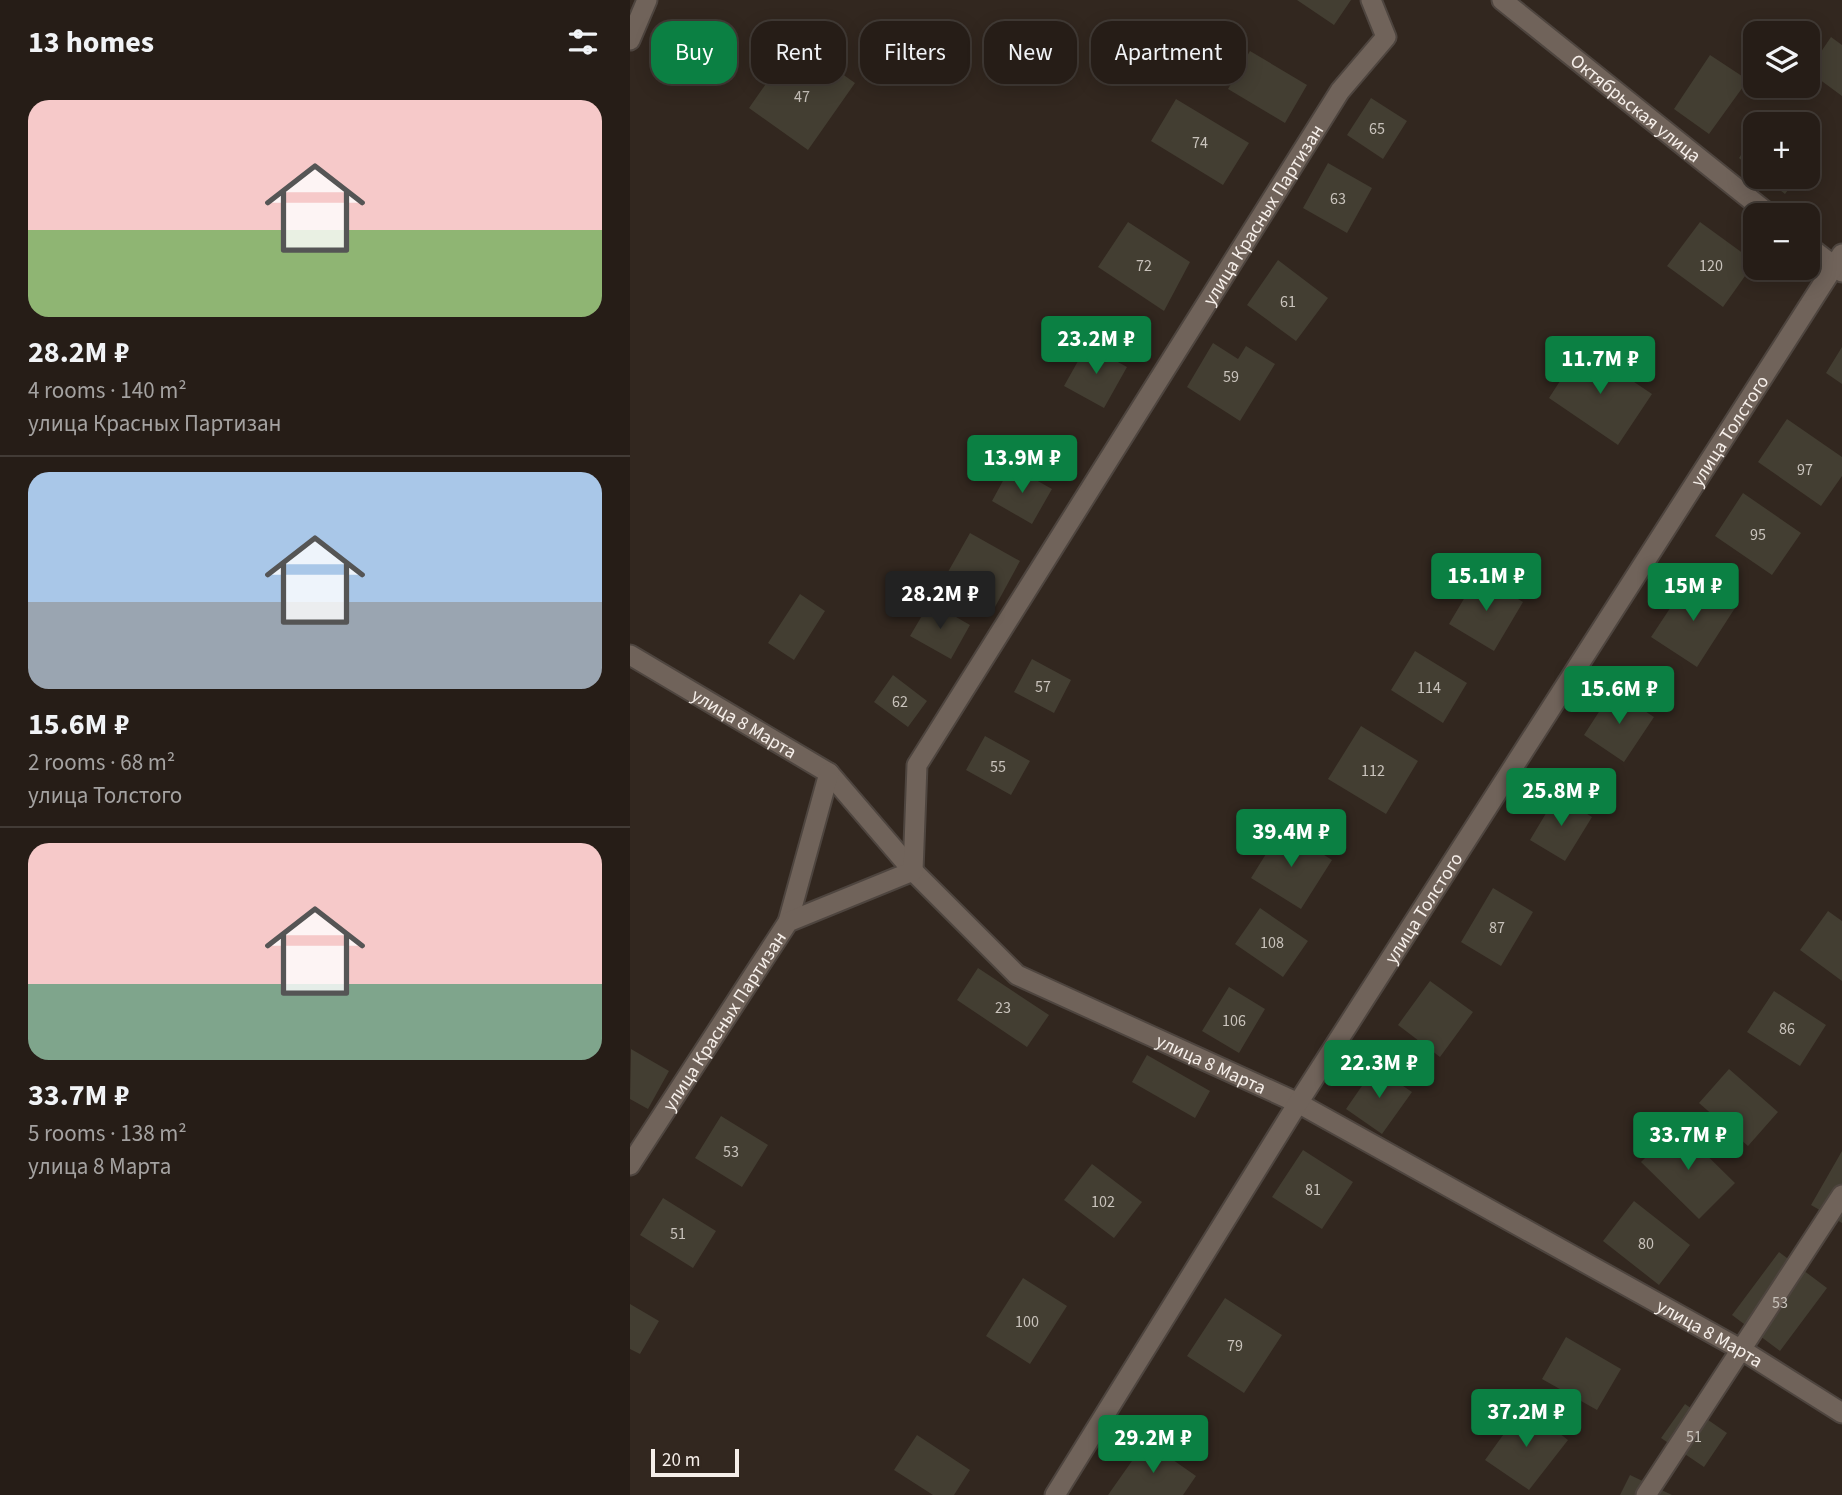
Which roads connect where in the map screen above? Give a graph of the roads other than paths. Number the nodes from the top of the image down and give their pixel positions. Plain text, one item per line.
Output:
1 (647, 0) edge
2 (1371, 0) edge
3 (1502, 0) edge
4 (630, 40) edge
5 (1755, 203) edge
6 (1820, 253) edge
7 (1839, 264) edge
8 (630, 655) edge
9 (829, 773) junction
10 (913, 871) junction
11 (788, 922) junction
12 (1298, 1103) junction
13 (630, 1166) edge
14 (1842, 1195) edge
15 (1742, 1350) junction
16 (1842, 1413) edge
17 (1055, 1495) edge
18 (1646, 1495) edge

1 - 4 street
2 - 10 street, улица Красных Партизан
3 - 5 street, Октябрьская улица
6 - 7 street
7 - 12 street, улица Толстого
8 - 9 street, улица 8 Марта
9 - 10 street, улица 8 Марта
9 - 11 street
10 - 11 street, улица Красных Партизан
10 - 12 street, улица 8 Марта
11 - 13 street, улица Красных Партизан
12 - 15 street, улица 8 Марта
12 - 17 street, улица Толстого
14 - 15 street
15 - 16 street, улица 8 Марта
15 - 18 street

